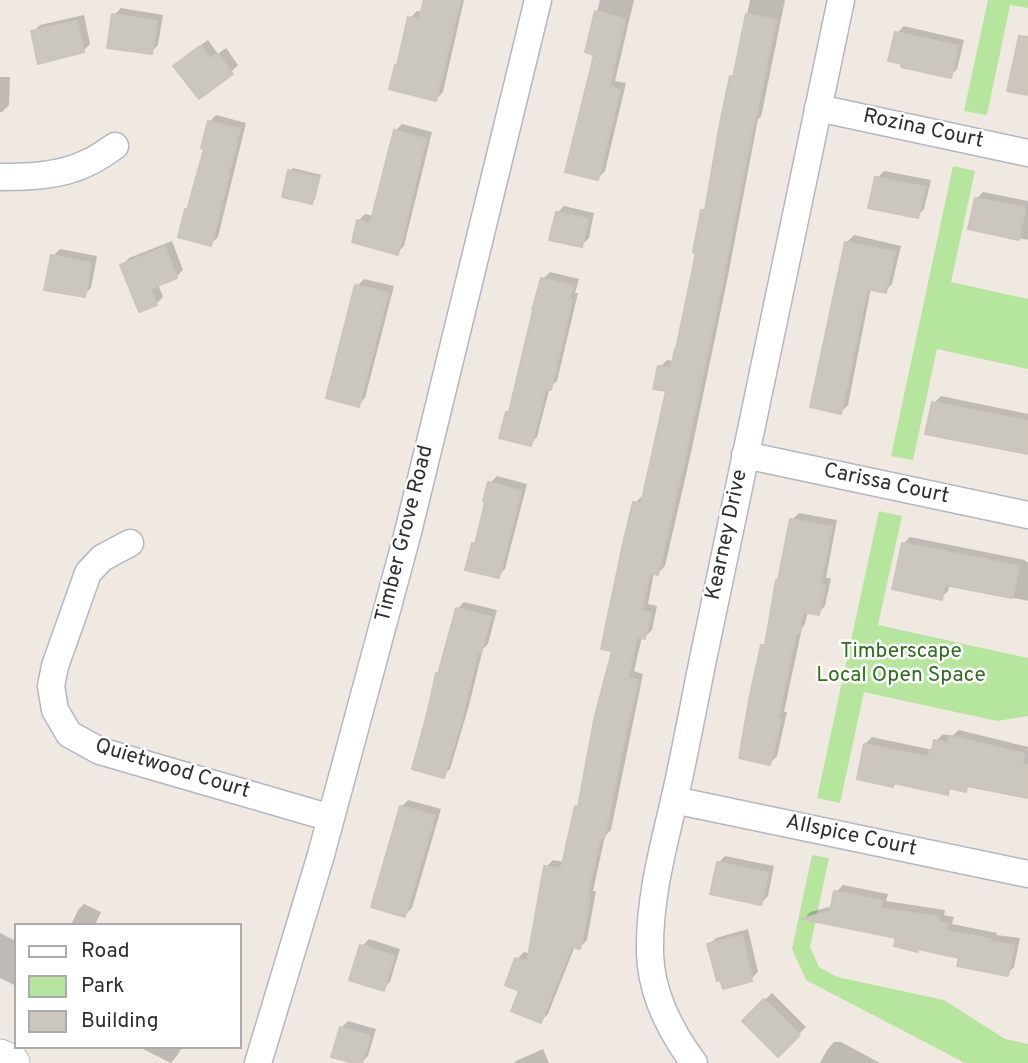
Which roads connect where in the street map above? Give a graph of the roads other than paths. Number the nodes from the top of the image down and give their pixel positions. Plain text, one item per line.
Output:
1 (538, 0) edge
2 (841, 0) edge
3 (818, 108) junction
4 (115, 146) dead end
5 (1028, 153) edge
6 (0, 177) edge
7 (745, 455) junction
8 (1028, 515) edge
9 (130, 542) dead end
10 (674, 800) junction
11 (331, 818) junction
12 (1028, 874) edge
13 (0, 1058) edge
14 (11, 1063) edge
15 (258, 1063) edge
16 (694, 1063) edge

1 - 11 street, Timber Grove Road
2 - 3 street, Kearney Drive
3 - 5 street, Rozina Court
3 - 7 street, Kearney Drive
4 - 6 street
7 - 8 street, Carissa Court
7 - 10 street, Kearney Drive
9 - 11 street, Quietwood Court
10 - 12 street, Allspice Court
10 - 16 street, Kearney Drive
11 - 15 street, Timber Grove Road
13 - 14 street

